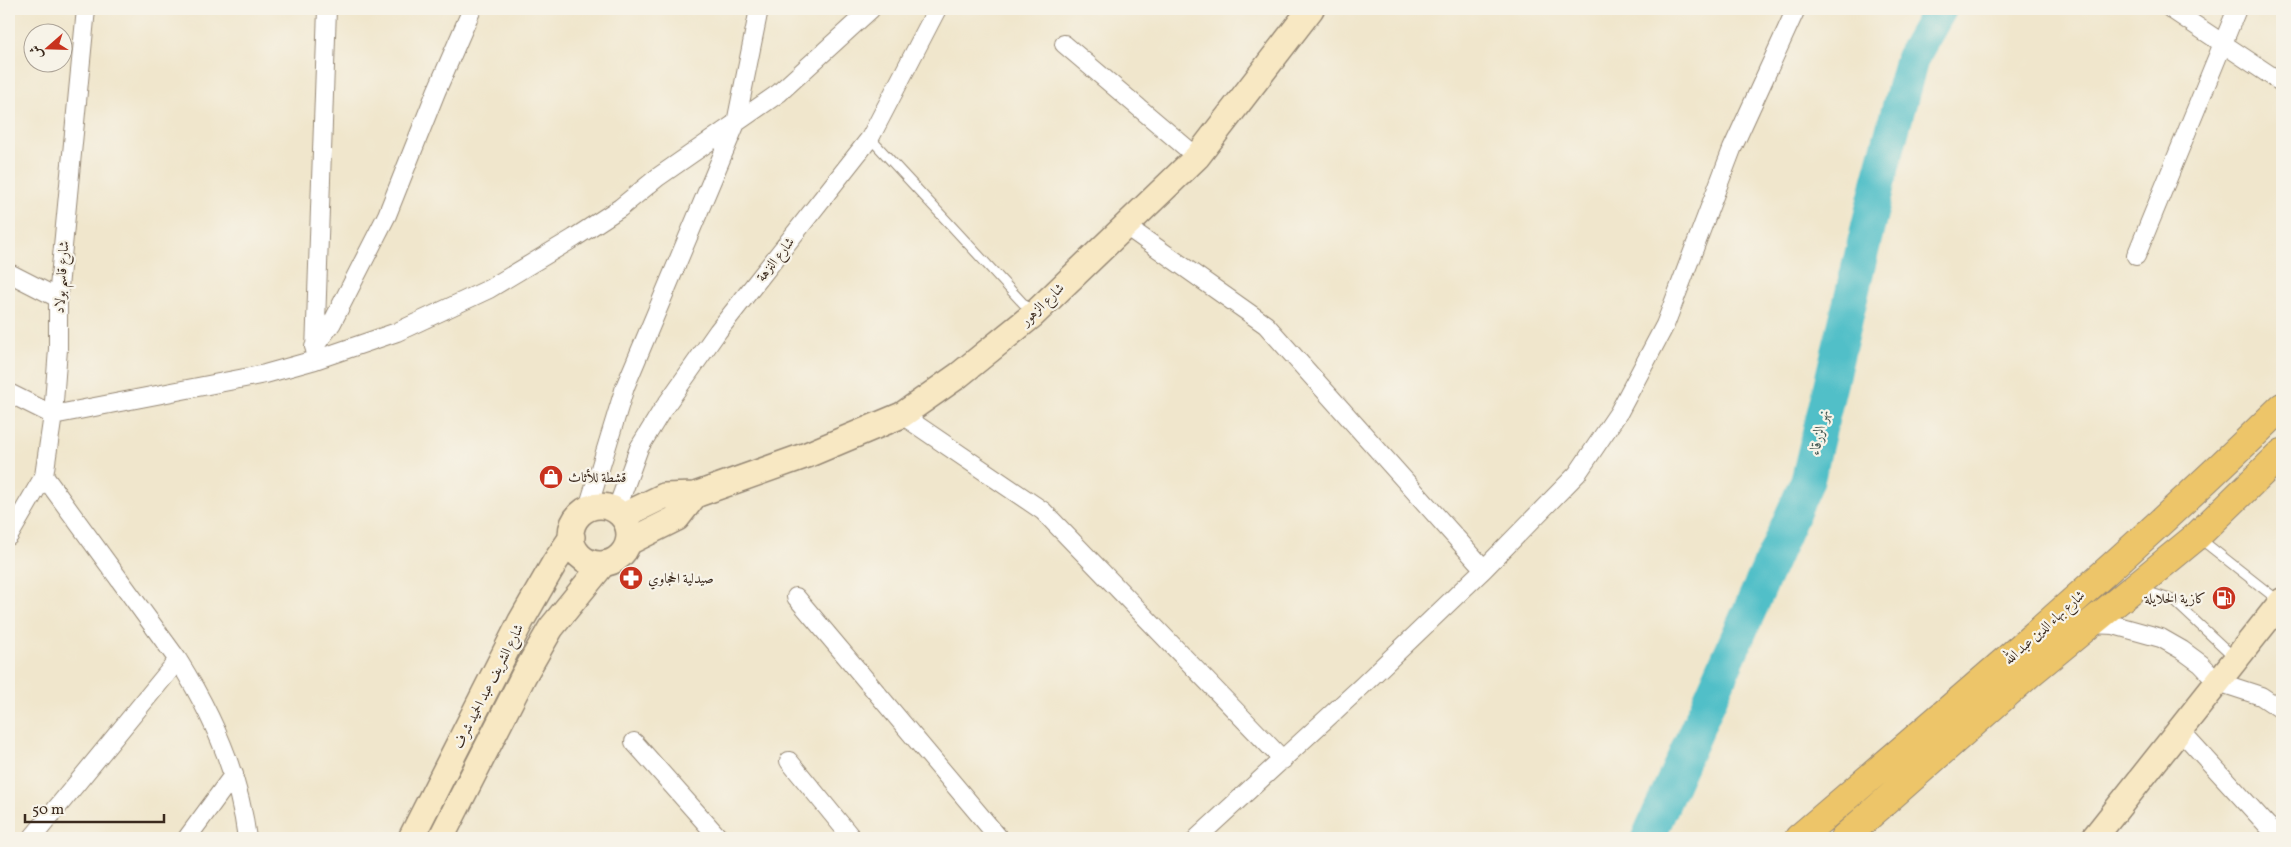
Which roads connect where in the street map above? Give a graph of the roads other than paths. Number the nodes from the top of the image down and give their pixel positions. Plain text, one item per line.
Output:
1 (86, 9) edge
2 (327, 9) edge
3 (472, 9) edge
4 (759, 9) edge
5 (871, 9) edge
6 (937, 9) edge
7 (1310, 9) edge
8 (1796, 9) edge
9 (2170, 9) edge
10 (2236, 9) edge
11 (1064, 44) dead end
12 (2222, 44) junction
13 (2282, 83) edge
14 (736, 123) junction
15 (870, 138) junction
16 (1197, 157) junction
17 (1126, 226) junction
18 (2136, 256) dead end
19 (9, 273) edge
20 (58, 298) junction
21 (1033, 315) junction
22 (315, 354) junction
23 (9, 393) edge
24 (2282, 407) edge
25 (53, 415) junction
26 (902, 416) junction
27 (2282, 453) edge
28 (44, 476) junction
29 (695, 495) junction
30 (588, 508) junction
31 (619, 514) junction
32 (11, 531) edge
33 (2197, 536) junction
34 (572, 537) junction
35 (629, 542) junction
36 (603, 564) junction
37 (1484, 569) junction
38 (2134, 588) junction
39 (796, 597) dead end
40 (2282, 602) edge
41 (2090, 624) junction
42 (2236, 659) junction
43 (178, 660) junction
44 (2020, 665) junction
45 (2218, 682) junction
46 (2282, 710) edge
47 (2180, 730) junction
48 (634, 742) dead end
49 (1282, 760) junction
50 (789, 761) dead end
51 (234, 774) junction
52 (32, 838) edge
53 (187, 838) edge
54 (247, 838) edge
55 (410, 838) edge
56 (441, 838) edge
57 (719, 838) edge
58 (852, 838) edge
59 (999, 838) edge
60 (1197, 838) edge
61 (1799, 838) edge
62 (1844, 838) edge
63 (2094, 838) edge
64 (2282, 838) edge

1 - 20 street, شارع قاسم بولاد
2 - 22 street
3 - 22 street
4 - 14 street
5 - 14 street
6 - 15 street, شارع النزهة
7 - 16 main road, شارع الزهور
8 - 37 street
9 - 12 street
10 - 12 street
11 - 16 street
12 - 13 street
12 - 18 street
14 - 22 street
14 - 30 street
15 - 21 lane
15 - 31 street, شارع النزهة
16 - 17 main road, شارع الزهور
17 - 21 main road, شارع الزهور
17 - 37 street
19 - 20 street
20 - 25 street, شارع قاسم بولاد
21 - 26 main road, شارع الزهور
22 - 25 street
23 - 25 street
24 - 44 main road, شارع بهاء الدين عبد الله
25 - 28 street, شارع قاسم بولاد
26 - 29 main road, شارع الزهور
26 - 49 street
27 - 33 main road, شارع بهاء الدين عبد الله
28 - 32 street, شارع قاسم بولاد
28 - 43 street
29 - 31 main road, شارع الزهور
29 - 35 main road
30 - 31 main road
30 - 34 main road
31 - 35 main road
33 - 38 main road, شارع بهاء الدين عبد الله
33 - 40 lane
34 - 36 main road
34 - 55 main road, شارع الشريف عبد الحميد شرف
35 - 36 main road
36 - 56 main road, شارع الشريف عبد الحميد شرف
37 - 49 street
38 - 41 main road, شارع بهاء الدين عبد الله
38 - 42 lane
39 - 59 street
40 - 42 main road
41 - 44 main road, شارع بهاء الدين عبد الله
41 - 45 street
42 - 45 main road
43 - 51 street
43 - 52 street
44 - 61 main road, شارع بهاء الدين عبد الله
44 - 62 main road, شارع بهاء الدين عبد الله
45 - 46 street
45 - 47 main road
47 - 63 main road
47 - 64 street
48 - 57 street
49 - 60 street
50 - 58 street
51 - 53 street
51 - 54 street

